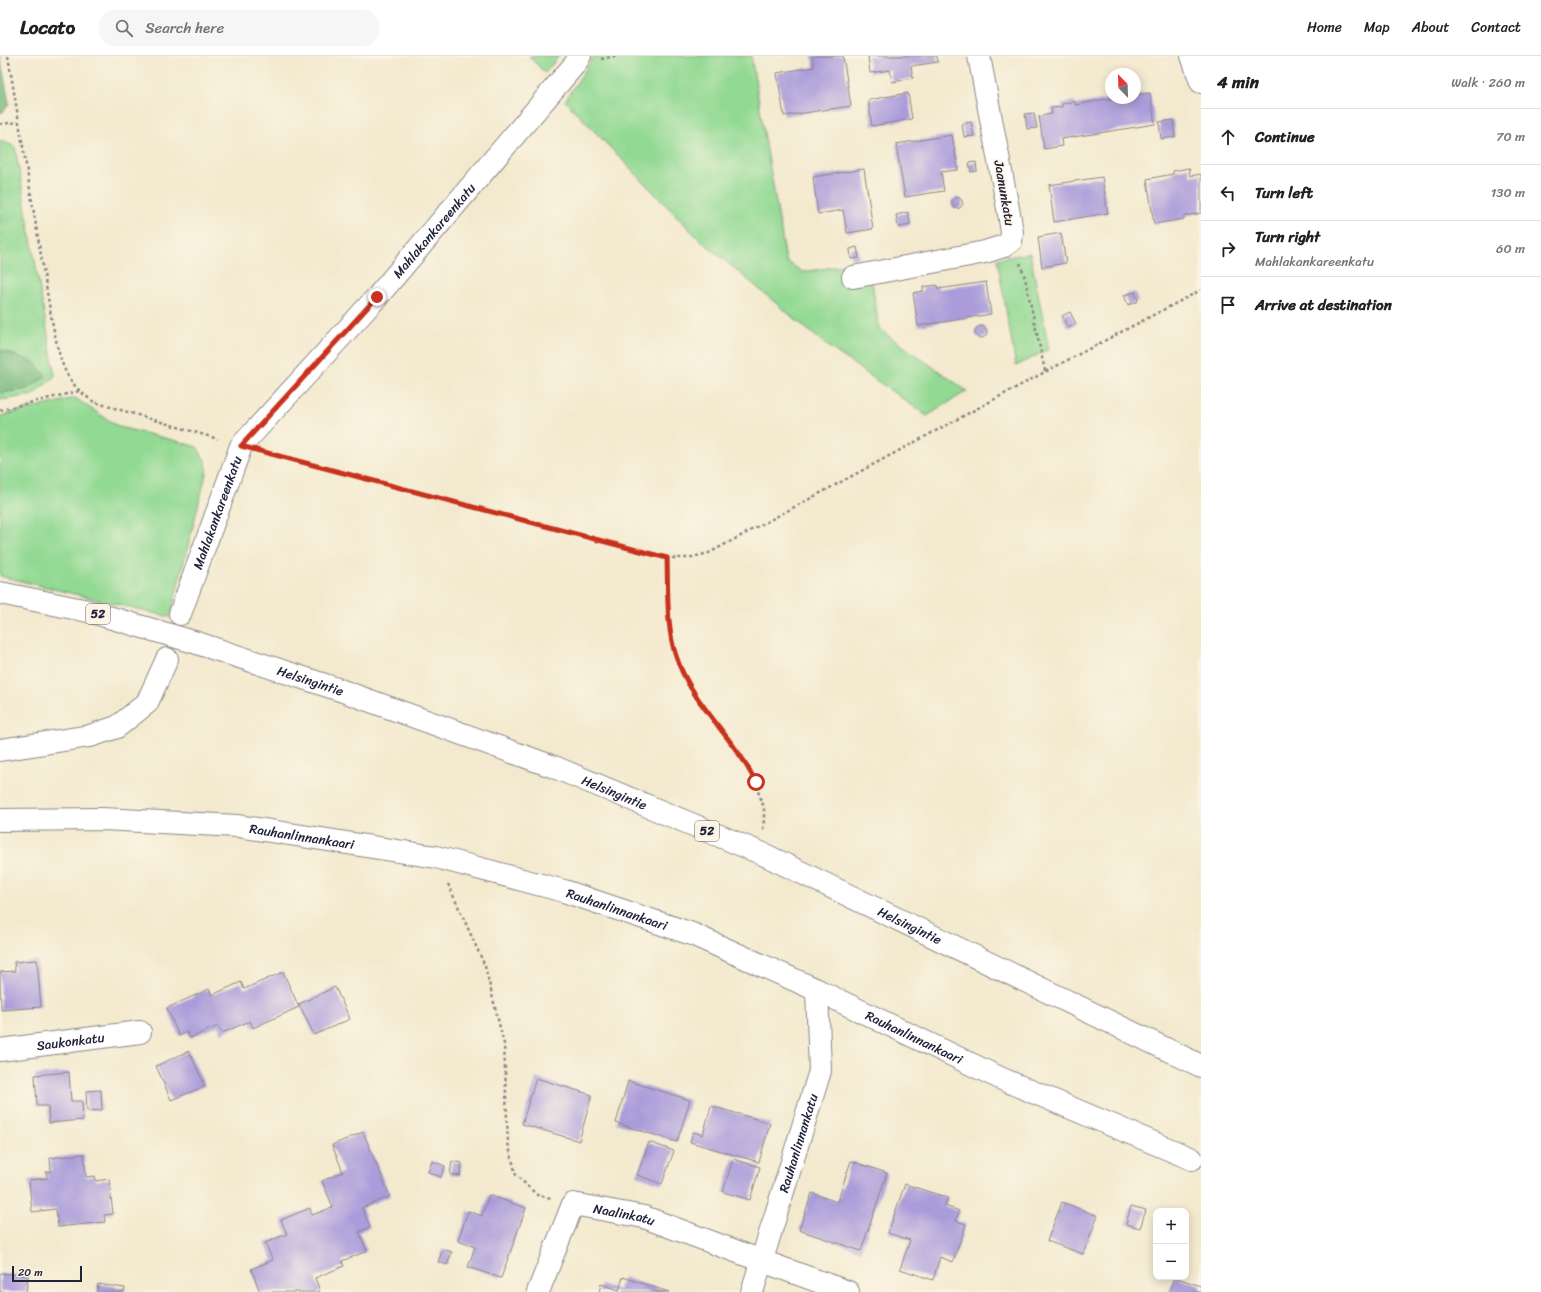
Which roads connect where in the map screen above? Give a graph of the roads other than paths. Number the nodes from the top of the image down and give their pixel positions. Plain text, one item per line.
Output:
1 (580, 56) edge
2 (979, 56) edge
3 (1192, 56) edge
4 (1201, 82) edge
5 (853, 278) dead end
6 (0, 593) edge
7 (180, 614) dead end
8 (167, 659) dead end
9 (0, 750) edge
10 (0, 820) edge
11 (817, 990) junction
12 (140, 1032) dead end
13 (0, 1050) edge
14 (1201, 1066) edge
15 (1192, 1159) dead end
16 (762, 1261) junction
17 (538, 1292) edge
18 (752, 1292) edge
19 (848, 1292) edge

1 - 7 street, Mahlakankareenkatu
2 - 5 street, Jaanunkatu
3 - 4 street
6 - 14 street, Helsingintie / 52
8 - 9 street
10 - 11 street, Rauhanlinnankaari
11 - 15 street, Rauhanlinnankaari
11 - 16 street, Rauhanlinnankatu
12 - 13 street, Saukonkatu
16 - 17 street, Naalinkatu
16 - 18 street, Rauhanlinnankatu
16 - 19 street, Naalinkatu

